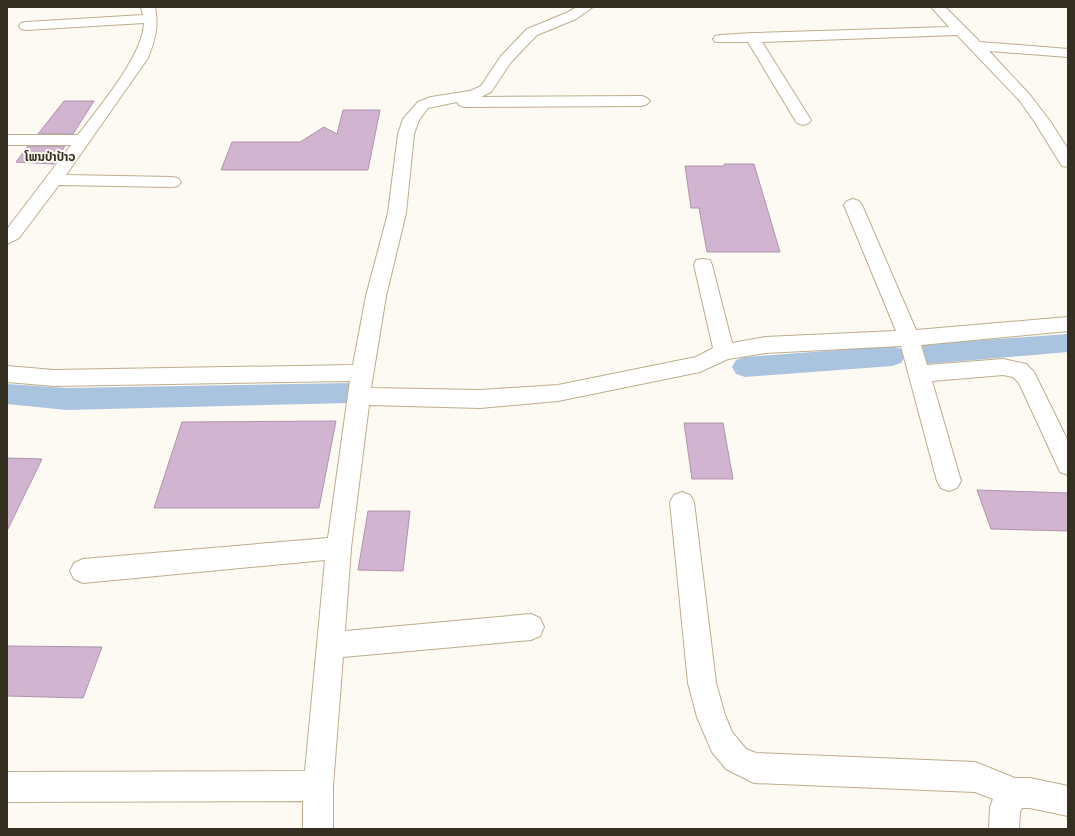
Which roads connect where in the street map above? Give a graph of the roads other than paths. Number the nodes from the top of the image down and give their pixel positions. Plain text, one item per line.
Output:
1 (586, 7) edge
2 (938, 7) edge
3 (149, 13) edge
4 (26, 26) dead end
5 (959, 31) junction
6 (752, 37) junction
7 (720, 38) dead end
8 (978, 46) junction
9 (1068, 53) edge
10 (642, 101) dead end
11 (431, 102) junction
12 (803, 120) dead end
13 (7, 140) edge
14 (82, 140) junction
15 (1068, 162) edge
16 (54, 180) junction
17 (172, 182) dead end
18 (853, 204) dead end
19 (7, 238) edge
20 (703, 265) dead end
21 (1068, 324) edge
22 (909, 338) junction
23 (724, 352) junction
24 (362, 373) junction
25 (7, 374) edge
26 (918, 374) junction
27 (360, 396) junction
28 (1068, 465) edge
29 (949, 481) dead end
30 (682, 502) dead end
31 (339, 548) junction
32 (83, 571) dead end
33 (531, 627) dead end
34 (331, 644) junction
35 (318, 786) junction
36 (7, 788) edge
37 (1015, 793) junction
38 (1068, 801) edge
39 (318, 829) edge
40 (1004, 829) edge

1 - 11 street
2 - 5 street
3 - 4 street
3 - 14 street
5 - 6 street
5 - 8 street
6 - 7 street
6 - 12 street
8 - 9 street
8 - 15 street
10 - 11 street
11 - 24 street
13 - 14 street
14 - 16 street
16 - 17 street
16 - 19 street
18 - 22 street
20 - 23 street
21 - 22 street
22 - 23 street
22 - 26 street
23 - 27 street
24 - 25 street
24 - 27 street
26 - 28 street
26 - 29 street
27 - 31 street
30 - 37 street
31 - 32 street
31 - 34 street
33 - 34 street
34 - 35 street
35 - 36 street
35 - 39 street
37 - 38 street
37 - 40 street

